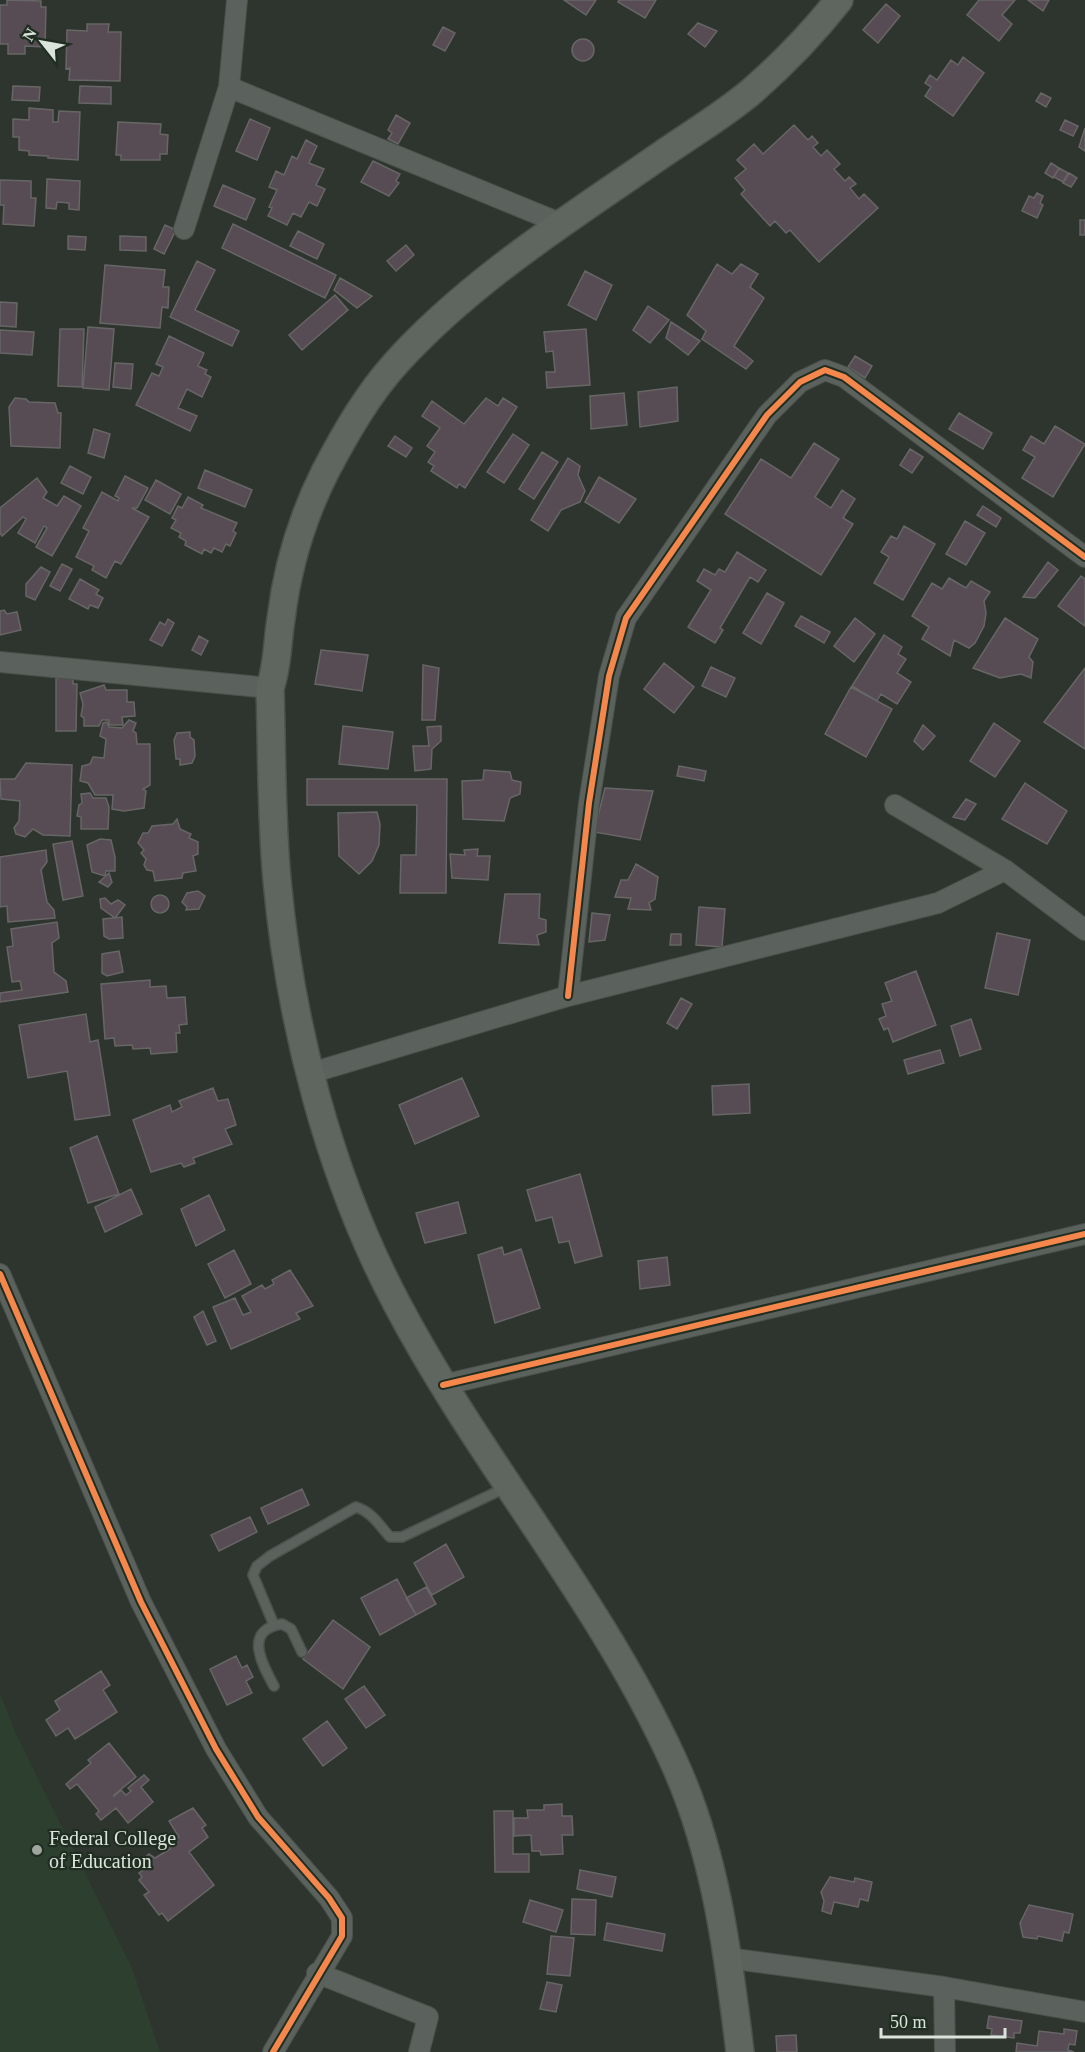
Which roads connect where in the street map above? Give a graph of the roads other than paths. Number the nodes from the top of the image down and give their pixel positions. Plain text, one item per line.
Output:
1 (237, 0) edge
2 (839, 0) edge
3 (230, 87) junction
4 (562, 224) junction
5 (184, 229) dead end
6 (1085, 557) edge
7 (0, 662) edge
8 (270, 688) junction
9 (895, 805) dead end
10 (1005, 870) junction
11 (1085, 930) edge
12 (567, 996) junction
13 (311, 1072) junction
14 (1085, 1234) edge
15 (0, 1274) edge
16 (443, 1385) junction
17 (508, 1486) junction
18 (274, 1625) junction
19 (302, 1652) dead end
20 (274, 1686) dead end
21 (727, 1958) junction
22 (317, 1973) junction
23 (944, 1987) junction
24 (1085, 2012) edge
25 (273, 2052) edge
26 (418, 2052) edge
27 (740, 2052) edge
28 (945, 2052) edge

1 - 3 street
2 - 4 main road
3 - 4 street
3 - 5 street
4 - 8 main road
6 - 12 street
7 - 8 street
8 - 13 main road
9 - 10 street
10 - 11 street
10 - 12 street
12 - 13 street
13 - 16 main road
14 - 16 street
15 - 22 street
16 - 17 main road
17 - 18 lane
17 - 21 main road
18 - 19 lane
18 - 20 lane
21 - 23 street
21 - 27 main road
22 - 25 street
22 - 26 street
23 - 24 street
23 - 28 street

